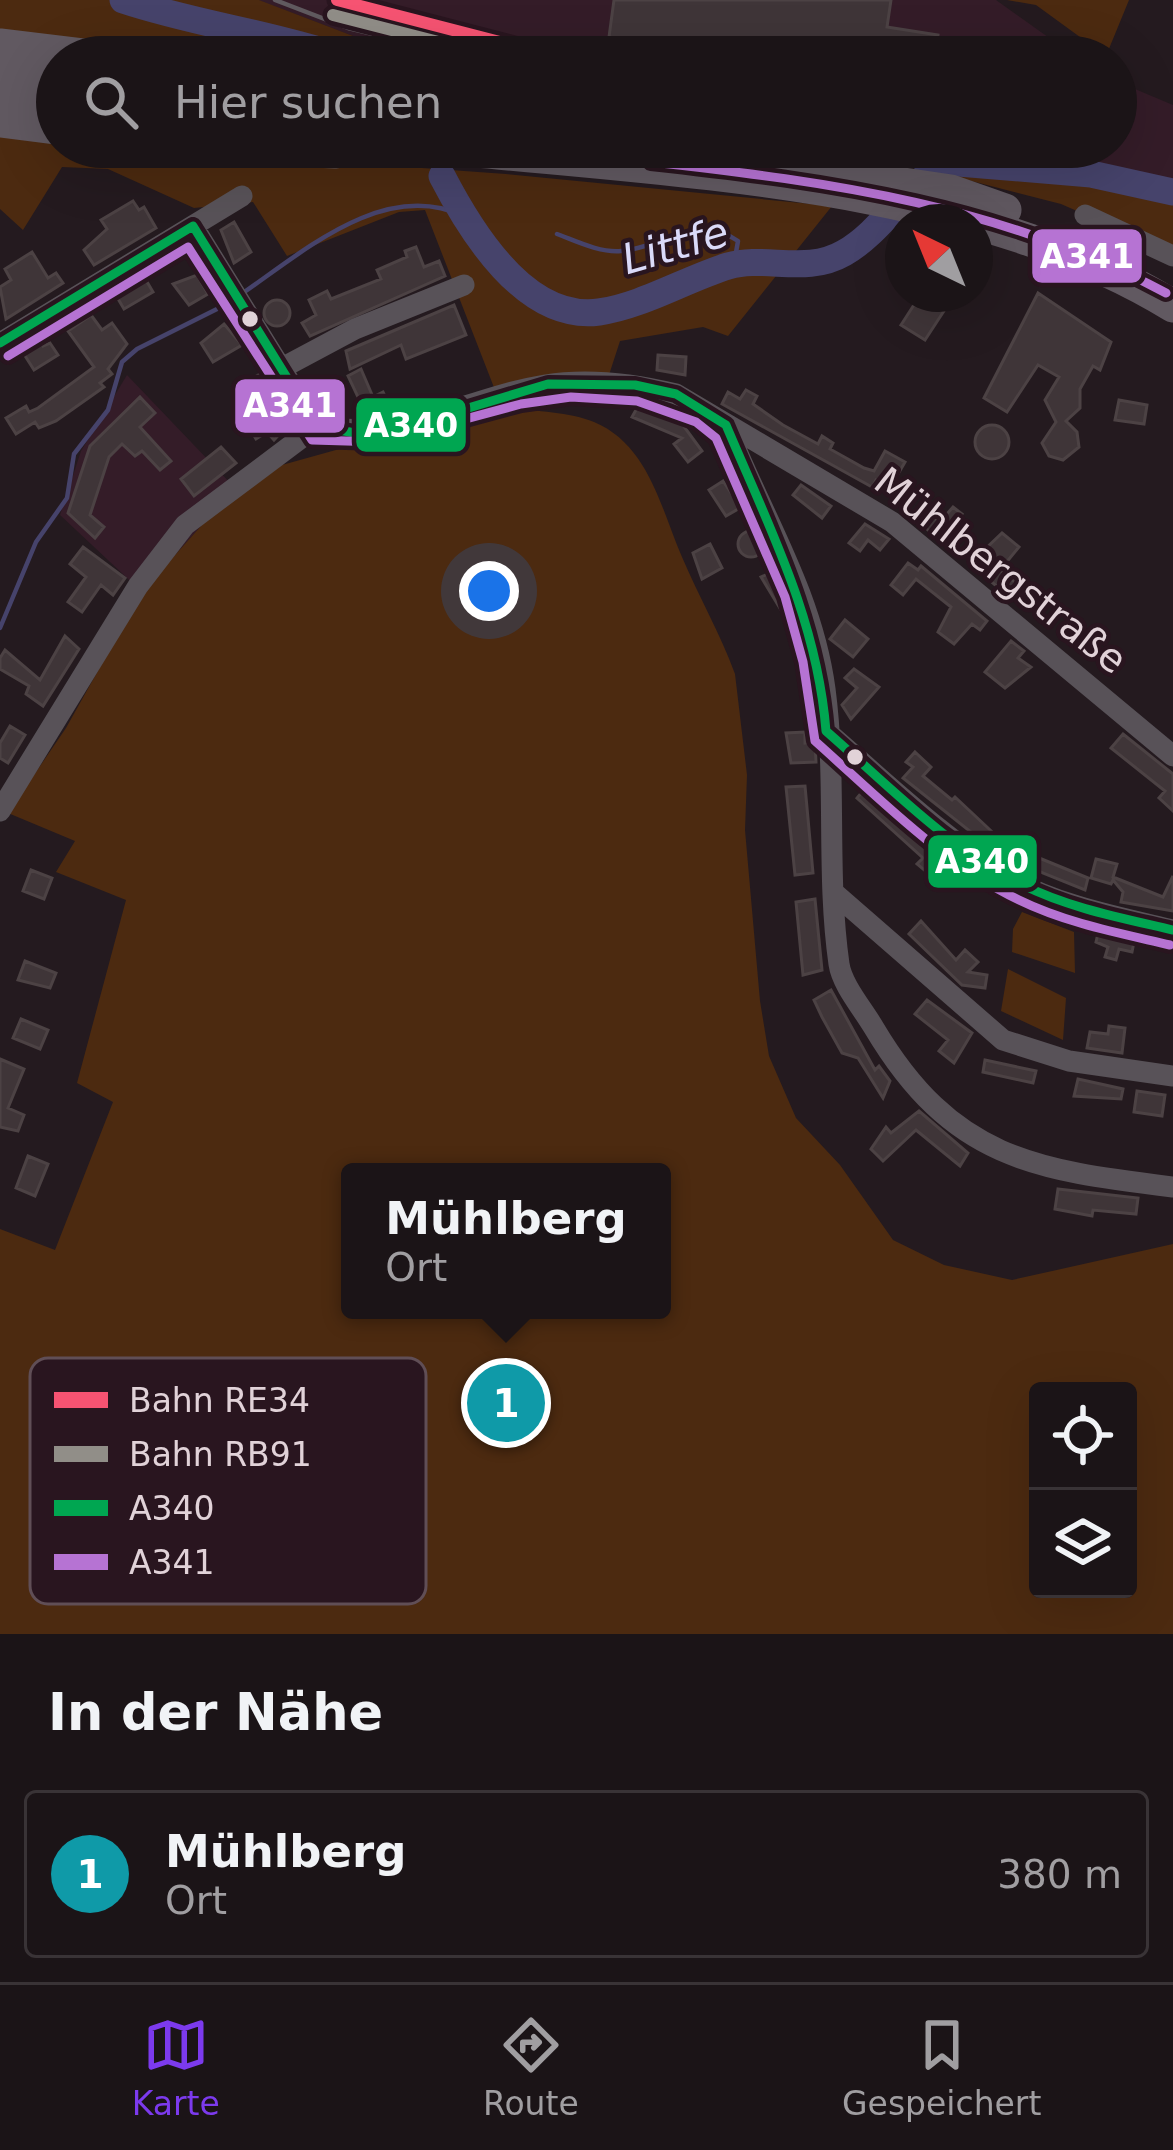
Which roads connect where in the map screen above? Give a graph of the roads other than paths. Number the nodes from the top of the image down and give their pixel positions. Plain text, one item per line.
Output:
1 (0, 45) edge
2 (36, 49) edge
3 (0, 74) edge
4 (36, 78) edge
5 (0, 98) edge
6 (36, 102) edge
7 (0, 121) edge
8 (36, 125) edge
9 (674, 168) edge
10 (767, 168) edge
11 (853, 184) junction
12 (242, 196) dead end
13 (1085, 215) dead end
14 (193, 226) junction
15 (1173, 256) edge
16 (1173, 280) edge
17 (464, 285) dead end
18 (1173, 306) edge
19 (0, 344) edge
20 (283, 368) junction
21 (726, 424) junction
22 (317, 426) junction
23 (826, 730) junction
24 (1173, 756) edge
25 (0, 811) edge
26 (833, 892) junction
27 (1173, 930) edge
28 (1173, 1076) edge
29 (1173, 1187) edge

1 - 2 highway
3 - 4 highway
5 - 6 highway
7 - 8 highway
9 - 11 highway
10 - 11 highway
11 - 16 highway
11 - 18 highway
12 - 14 street
13 - 15 street
14 - 19 street
14 - 20 street
17 - 20 street
20 - 22 street
21 - 22 street, Mühlbergstraße
21 - 23 street
21 - 24 street, Mühlbergstraße
22 - 25 street
23 - 26 street
23 - 27 street
26 - 28 street
26 - 29 street

